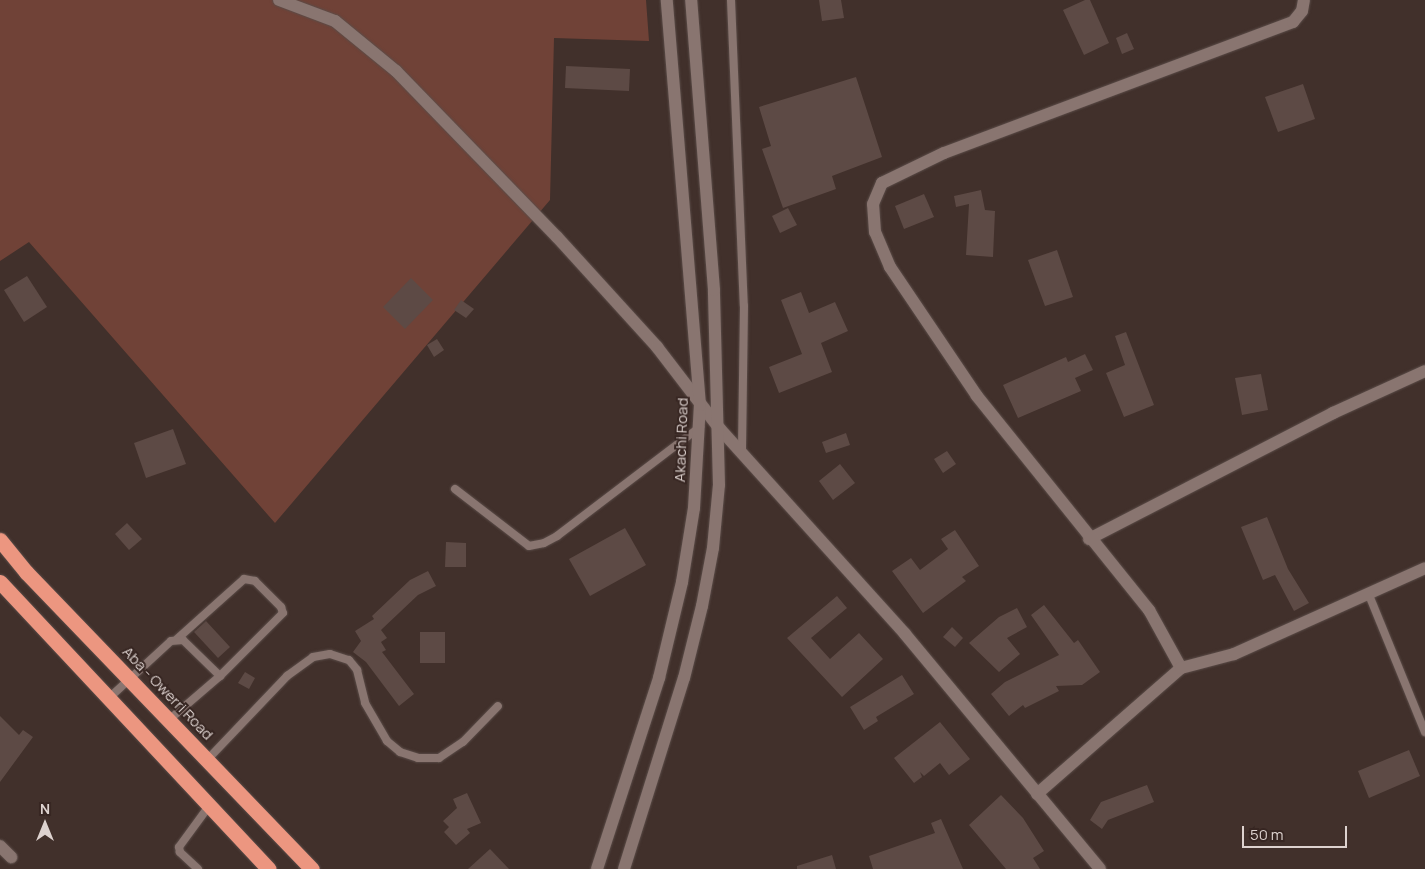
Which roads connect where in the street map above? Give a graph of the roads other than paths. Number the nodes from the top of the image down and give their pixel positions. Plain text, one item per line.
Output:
1 (280, 0) edge
2 (667, 0) edge
3 (691, 0) edge
4 (730, 0) edge
5 (1304, 0) edge
6 (1425, 371) edge
7 (700, 405) junction
8 (700, 427) junction
9 (720, 430) junction
10 (742, 453) junction
11 (455, 489) dead end
12 (1089, 539) junction
13 (0, 540) edge
14 (1425, 568) edge
15 (0, 582) edge
16 (1369, 595) junction
17 (178, 639) junction
18 (1181, 668) junction
19 (220, 676) junction
20 (131, 680) junction
21 (108, 698) junction
22 (498, 706) dead end
23 (170, 720) junction
24 (1425, 732) edge
25 (208, 759) junction
26 (1037, 794) junction
27 (209, 806) junction
28 (0, 846) edge
29 (11, 857) dead end
30 (198, 869) edge
31 (269, 869) edge
32 (312, 869) edge
33 (597, 869) edge
34 (624, 869) edge
35 (1100, 869) edge

1 - 7 street
2 - 7 street, Akachi Road
3 - 9 street
4 - 10 lane
5 - 12 street
6 - 12 street
7 - 8 street, Akachi Road
7 - 9 street
8 - 11 lane
8 - 33 street, Akachi Road
9 - 10 street
9 - 34 street
10 - 26 street
12 - 18 street
13 - 20 highway, Aba - Owerri Road
14 - 16 street
15 - 21 highway
16 - 18 street
16 - 24 lane
17 - 19 lane
17 - 19 lane
17 - 20 lane
18 - 26 street
19 - 23 lane
20 - 21 lane
20 - 23 highway, Aba - Owerri Road
21 - 27 highway
22 - 25 lane
23 - 25 highway, Aba - Owerri Road
25 - 32 highway, Aba - Owerri Road
26 - 35 street
27 - 30 lane
27 - 31 highway
28 - 29 street

